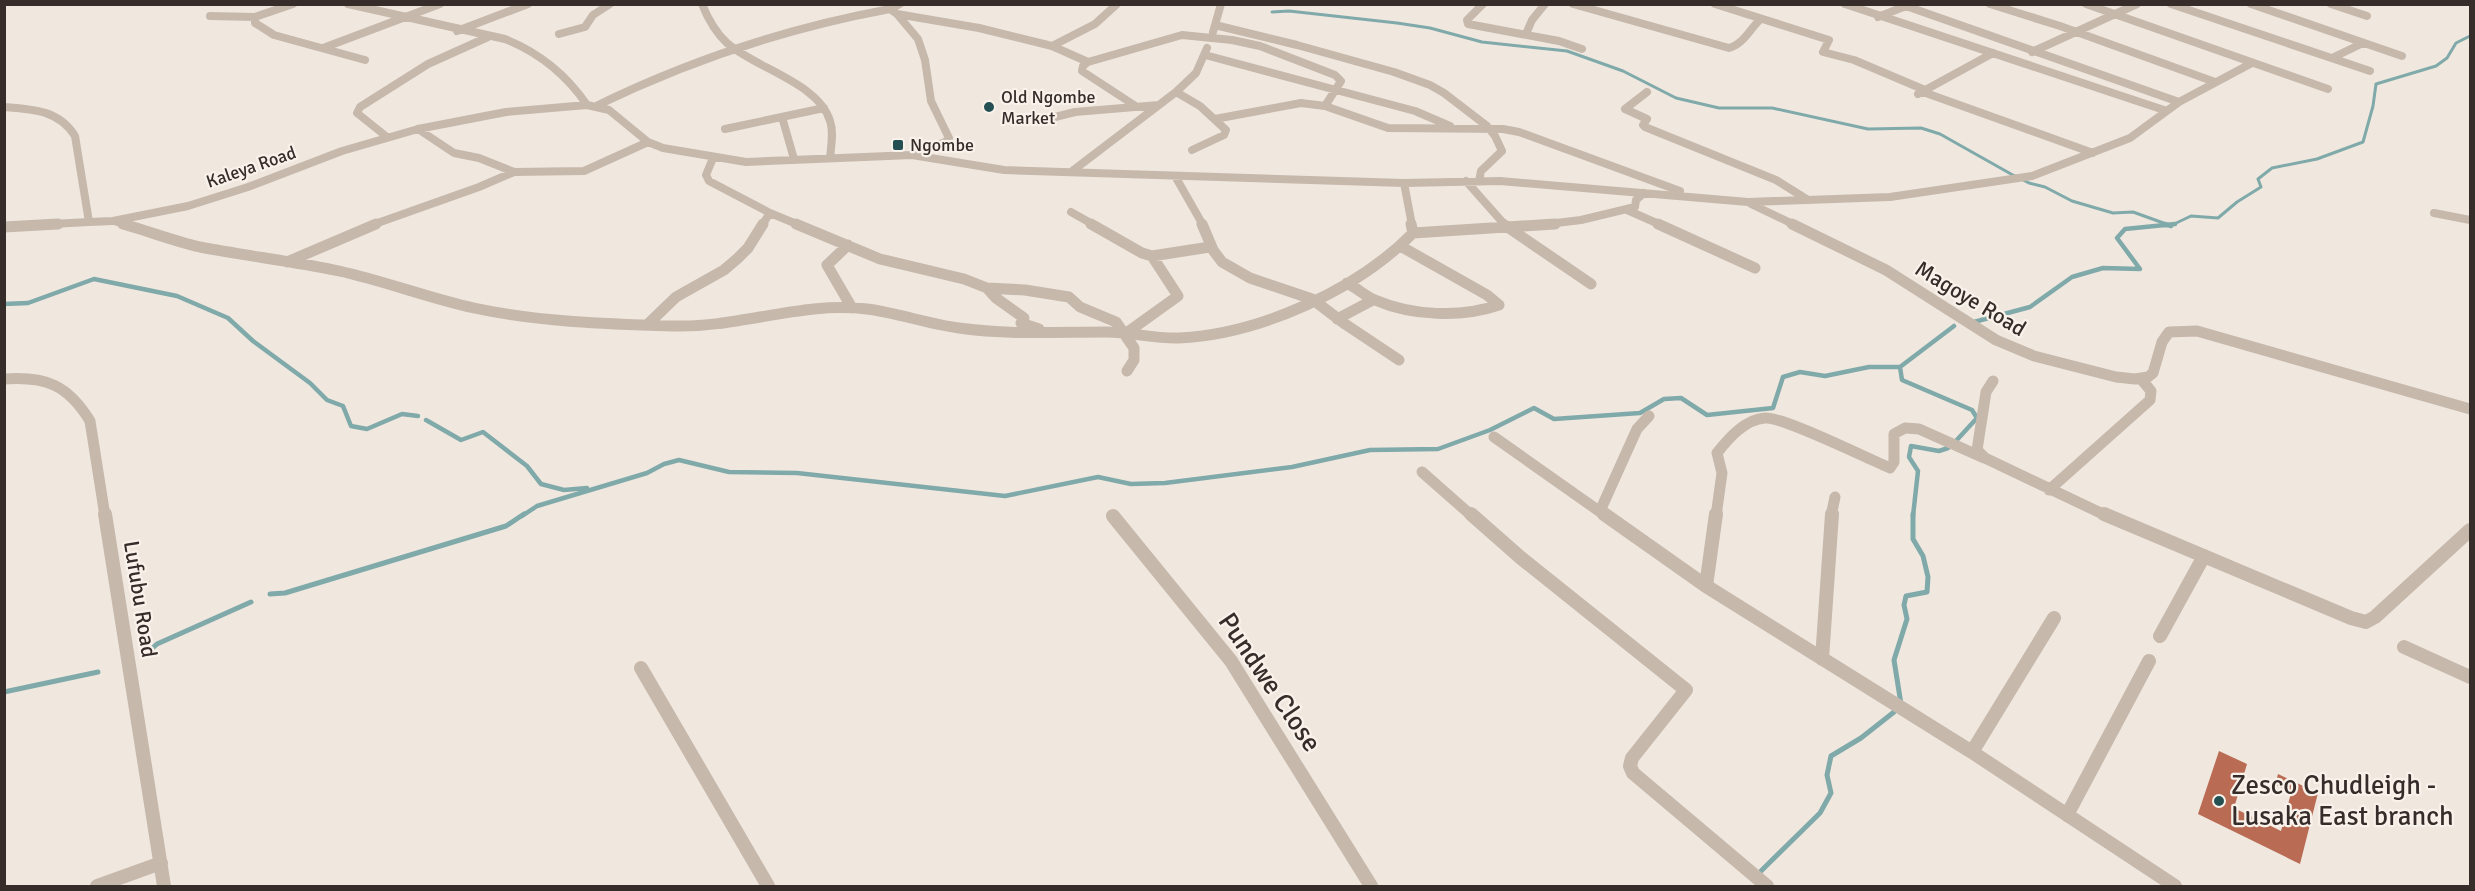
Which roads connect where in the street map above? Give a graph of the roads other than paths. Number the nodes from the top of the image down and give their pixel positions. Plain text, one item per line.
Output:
1 (293, 4) edge
2 (348, 4) edge
3 (440, 4) edge
4 (528, 4) edge
5 (610, 4) edge
6 (702, 4) edge
7 (870, 4) edge
8 (1117, 4) edge
9 (1221, 4) edge
10 (1483, 4) edge
11 (1545, 4) edge
12 (1573, 4) edge
13 (1612, 4) edge
14 (1715, 4) edge
15 (1845, 4) edge
16 (1990, 4) edge
17 (2086, 4) edge
18 (2138, 4) edge
19 (2171, 4) edge
20 (2251, 4) edge
21 (2331, 4) edge
22 (1909, 5) edge
23 (893, 9) edge
24 (1606, 13) junction
25 (2117, 14) junction
26 (210, 16) dead end
27 (255, 16) junction
28 (1878, 16) junction
29 (2367, 16) dead end
30 (404, 18) junction
31 (1761, 18) junction
32 (1215, 25) junction
33 (457, 31) junction
34 (2077, 32) junction
35 (559, 34) dead end
36 (1526, 34) junction
37 (489, 37) junction
38 (1212, 37) junction
39 (2363, 43) junction
40 (1052, 46) junction
41 (323, 48) junction
42 (734, 49) junction
43 (1582, 49) dead end
44 (2035, 50) junction
45 (1993, 53) junction
46 (1204, 55) junction
47 (2402, 56) dead end
48 (2332, 58) junction
49 (2011, 59) junction
50 (364, 60) dead end
51 (1296, 60) junction
52 (1088, 62) junction
53 (2252, 63) junction
54 (2370, 71) dead end
55 (1277, 72) junction
56 (2215, 82) junction
57 (1334, 89) junction
58 (2328, 89) dead end
59 (1176, 92) junction
60 (1647, 92) dead end
61 (1921, 92) junction
62 (2179, 102) junction
63 (591, 105) junction
64 (1134, 105) junction
65 (1159, 105) junction
66 (1325, 106) junction
67 (4, 107) edge
68 (824, 108) junction
69 (2167, 111) junction
70 (782, 117) junction
71 (1215, 119) junction
72 (1039, 121) dead end
73 (1450, 127) junction
74 (418, 129) junction
75 (725, 129) dead end
76 (1492, 129) junction
77 (387, 137) junction
78 (648, 142) junction
79 (1192, 150) dead end
80 (2093, 153) junction
81 (912, 155) junction
82 (713, 158) junction
83 (830, 158) junction
84 (794, 159) junction
85 (514, 172) junction
86 (1071, 172) junction
87 (1175, 176) junction
88 (1466, 181) junction
89 (1479, 181) junction
90 (1404, 183) junction
91 (1644, 193) junction
92 (1695, 197) junction
93 (1808, 201) junction
94 (1748, 202) junction
95 (1627, 210) junction
96 (1071, 212) dead end
97 (770, 213) junction
98 (2434, 213) dead end
99 (2470, 220) edge
100 (113, 221) junction
101 (89, 222) junction
102 (4, 227) edge
103 (1506, 227) junction
104 (1413, 233) junction
105 (848, 245) junction
106 (1210, 247) junction
107 (1402, 247) junction
108 (1152, 256) junction
109 (287, 262) junction
110 (1755, 268) dead end
111 (1347, 283) junction
112 (1591, 284) dead end
113 (987, 288) junction
114 (1314, 300) junction
115 (1373, 300) junction
116 (852, 308) junction
117 (1337, 320) junction
118 (647, 325) junction
119 (1051, 333) junction
120 (1125, 334) junction
121 (1399, 360) dead end
122 (1127, 371) dead end
123 (2141, 378) junction
124 (4, 379) edge
125 (1993, 381) dead end
126 (2470, 409) edge
127 (1649, 416) dead end
128 (1494, 437) dead end
129 (1985, 458) junction
130 (1422, 472) dead end
131 (2049, 490) junction
132 (1835, 497) dead end
133 (1600, 511) junction
134 (1113, 516) dead end
135 (2470, 530) edge
136 (2204, 556) junction
137 (1706, 586) junction
138 (2054, 618) dead end
139 (2160, 636) dead end
140 (2404, 647) dead end
141 (1822, 659) junction
142 (2149, 661) dead end
143 (640, 668) dead end
144 (2470, 677) edge
145 (1972, 752) junction
146 (2067, 815) junction
147 (161, 863) junction
148 (97, 886) edge
149 (164, 886) edge
150 (768, 886) edge
151 (1371, 886) edge
152 (1767, 886) edge
153 (2175, 886) edge

1 - 27 street
2 - 30 street
3 - 30 street
4 - 33 street
5 - 35 street
6 - 42 street
7 - 23 street
8 - 40 street
9 - 32 street
10 - 36 street
11 - 36 street
12 - 24 street
13 - 24 street
14 - 31 street
15 - 28 street
16 - 34 street
17 - 25 street
18 - 25 street
19 - 48 street
20 - 39 street
21 - 29 street
22 - 28 street
22 - 44 street
23 - 40 street
23 - 42 street
23 - 81 street
24 - 31 street
25 - 34 street
25 - 53 street
26 - 27 street
27 - 41 street
28 - 45 street
30 - 33 street
30 - 41 street
31 - 61 street
32 - 38 street
32 - 76 street
33 - 37 street
34 - 44 street
34 - 56 street
36 - 43 street
37 - 63 street
37 - 77 street
38 - 46 street
38 - 51 street
38 - 52 street
39 - 47 street
39 - 48 street
40 - 52 street
41 - 50 street
42 - 63 street
42 - 68 street
44 - 49 street
44 - 62 street
45 - 49 street
45 - 61 street
46 - 55 street
46 - 59 street
48 - 54 street
49 - 69 street
51 - 55 street
51 - 57 street
52 - 64 street
53 - 56 street
53 - 58 street
55 - 57 street
56 - 62 street
57 - 66 street
57 - 73 street
59 - 65 street
59 - 71 street
60 - 93 street
61 - 80 street
62 - 69 street
63 - 74 street, Kaleya Road
63 - 78 street
64 - 65 street
64 - 72 street
65 - 86 street
66 - 71 street
66 - 73 street
67 - 101 street
68 - 70 street
68 - 83 street
69 - 80 street
70 - 75 street
70 - 84 street
71 - 79 street
73 - 76 street
74 - 77 street, Kaleya Road
74 - 85 street
76 - 89 street
76 - 92 street
77 - 100 street, Kaleya Road
78 - 82 street
78 - 85 street
80 - 93 street
81 - 83 street
81 - 86 street
82 - 84 street
82 - 97 street
83 - 84 street
85 - 109 street
86 - 87 street
87 - 90 street
87 - 106 street
88 - 89 street
88 - 90 street
88 - 103 street
89 - 91 street
90 - 104 street
91 - 92 street
91 - 95 street
92 - 94 street
93 - 94 street
94 - 123 street, Magoye Road
95 - 103 street
95 - 110 street
96 - 108 street
97 - 105 street
97 - 118 street
98 - 99 street
100 - 101 street, Kaleya Road
100 - 109 street
101 - 102 street
103 - 104 street
103 - 112 street
104 - 107 street
105 - 113 street
105 - 116 street
106 - 108 street
106 - 114 street
107 - 111 street
107 - 115 street
108 - 120 street
109 - 118 street
111 - 114 street
111 - 115 street
113 - 119 street
113 - 120 street
114 - 117 street
114 - 120 street
115 - 117 street
116 - 118 street
116 - 119 street
117 - 121 street
119 - 120 street
120 - 122 street
123 - 126 street
123 - 131 street
124 - 147 street, Lufubu Road
125 - 129 street
127 - 133 street
128 - 133 street
129 - 131 street
129 - 137 street
130 - 152 street
131 - 136 street
132 - 141 street
133 - 137 street
134 - 151 street, Pundwe Close
135 - 136 street
136 - 139 street
137 - 141 street
138 - 145 street
140 - 144 street
141 - 145 street
142 - 146 street
143 - 150 street
145 - 146 street
146 - 153 street
147 - 148 street
147 - 149 street, Lufubu Road

